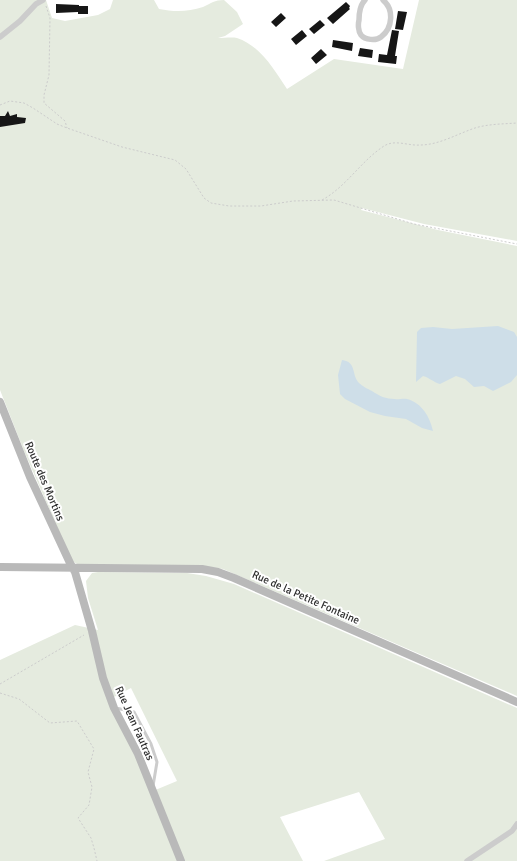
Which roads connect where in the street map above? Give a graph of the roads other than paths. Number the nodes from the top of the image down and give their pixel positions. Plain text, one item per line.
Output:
1 (30, 0) edge
2 (43, 0) edge
3 (383, 0) edge
4 (362, 1) edge
5 (36, 4) junction
6 (0, 37) edge
7 (0, 402) edge
8 (0, 567) edge
9 (72, 568) junction
10 (517, 702) edge
11 (114, 708) junction
12 (152, 790) junction
13 (517, 824) edge
14 (181, 861) edge
15 (467, 861) edge

1 - 5 street
2 - 5 street
3 - 4 street
5 - 6 street
7 - 9 street, Route des Mortins
8 - 9 street, Rue de la Petite Fontaine
9 - 10 street, Rue de la Petite Fontaine
9 - 11 street, Rue Jean Fautras
11 - 12 street, Rue Jean Fautras
11 - 12 lane
12 - 14 street, Rue Jean Fautras
13 - 15 street

